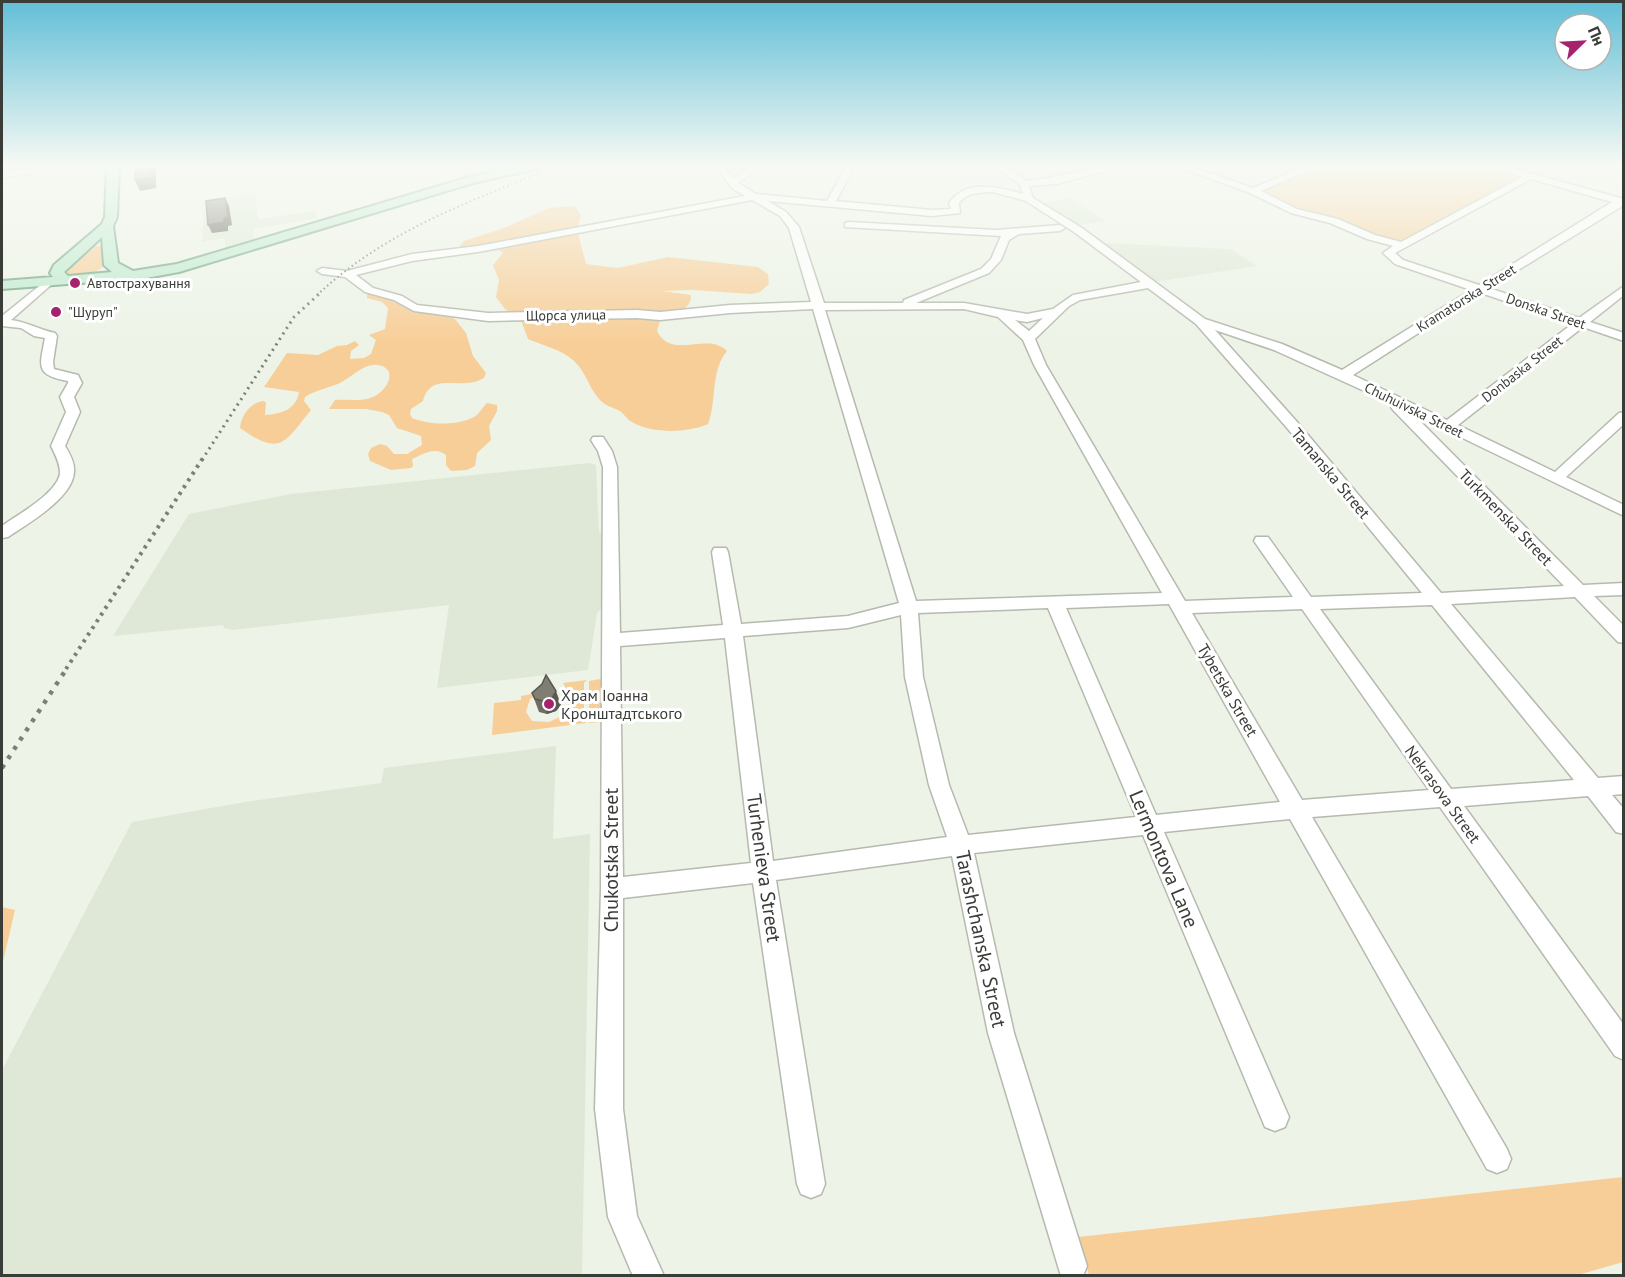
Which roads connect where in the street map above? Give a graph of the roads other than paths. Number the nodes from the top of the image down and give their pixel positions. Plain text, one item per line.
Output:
1 (107, 226) joint
2 (321, 226) edge
3 (602, 226) edge
4 (793, 226) edge
5 (860, 226) edge
6 (1043, 226) edge
7 (1061, 226) edge
8 (1067, 226) edge
9 (1345, 226) edge
10 (1437, 226) edge
11 (1584, 226) edge
12 (1016, 232) junction
13 (1074, 242) dead end
14 (108, 243) junction
15 (86, 245) junction
16 (1401, 245) junction
17 (1092, 254) dead end
18 (111, 265) junction
19 (322, 271) dead end
20 (62, 274) junction
21 (348, 274) junction
22 (132, 275) junction
23 (85, 279) junction
24 (48, 282) junction
25 (1149, 284) junction
26 (4, 285) edge
27 (1482, 289) junction
28 (1623, 290) edge
29 (900, 305) junction
30 (819, 307) junction
31 (1056, 312) junction
32 (1002, 314) junction
33 (1200, 321) junction
34 (2, 322) edge
35 (1582, 323) junction
36 (1623, 337) edge
37 (1029, 338) junction
38 (1343, 375) junction
39 (1389, 397) junction
40 (1623, 417) edge
41 (1448, 426) junction
42 (598, 440) dead end
43 (1556, 479) junction
44 (1623, 511) edge
45 (2, 533) edge
46 (1262, 541) dead end
47 (720, 552) dead end
48 (1623, 589) edge
49 (1579, 591) junction
50 (1436, 599) junction
51 (1054, 601) junction
52 (1178, 602) junction
53 (1307, 604) junction
54 (909, 607) junction
55 (733, 632) junction
56 (1623, 637) edge
57 (610, 640) junction
58 (1623, 785) edge
59 (1592, 788) junction
60 (1445, 798) junction
61 (1296, 808) junction
62 (1149, 824) junction
63 (1623, 825) edge
64 (961, 845) junction
65 (763, 872) junction
66 (612, 889) junction
67 (1623, 1047) edge
68 (1275, 1116) dead end
69 (1497, 1159) dead end
70 (811, 1184) dead end
71 (1072, 1266) dead end
72 (649, 1275) edge

1 - 14 main road
1 - 15 main road
2 - 22 main road
3 - 21 street
4 - 30 street, Tarashchanska Street
5 - 12 street
6 - 12 street
7 - 13 street
8 - 25 street, Tamanska Street
9 - 16 street
10 - 16 street
11 - 27 street, Kramatorska Street
12 - 29 street
14 - 15 main road
14 - 18 main road
15 - 20 main road
16 - 27 street, Donska Street
17 - 25 street
18 - 22 main road
18 - 23 main road
19 - 21 street, Щорса улица
20 - 23 main road
20 - 24 main road
20 - 26 main road
21 - 30 street, Щорса улица
22 - 23 main road
24 - 26 main road
24 - 34 street
25 - 31 street
25 - 33 street, Tamanska Street
27 - 35 street, Donska Street
27 - 38 street, Kramatorska Street
28 - 35 street, Donbaska Street
29 - 30 street, Щорса улица
29 - 32 street, Щорса улица
30 - 54 street, Tarashchanska Street
31 - 32 street, Щорса улица
31 - 37 street
32 - 37 street
33 - 38 street, Chuhuivska Street
33 - 50 street, Tamanska Street
34 - 45 street
35 - 36 street, Donska Street
35 - 41 street, Donbaska Street
37 - 52 street, Tybetska Street
38 - 39 street, Chuhuivska Street
39 - 41 street, Chuhuivska Street
39 - 49 street, Turkmenska Street
40 - 43 street
41 - 43 street, Chuhuivska Street
42 - 57 street, Chukotska Street
43 - 44 street, Chuhuivska Street
46 - 53 street, Nekrasova Street
47 - 55 street, Turhenieva Street
48 - 49 street
49 - 50 street
49 - 56 street, Turkmenska Street
50 - 53 street
50 - 59 street, Tamanska Street
51 - 52 street
51 - 54 street
51 - 62 street, Lermontova Lane
52 - 53 street
52 - 61 street, Tybetska Street
53 - 60 street, Nekrasova Street
54 - 55 street
54 - 64 street, Tarashchanska Street
55 - 57 street
55 - 65 street, Turhenieva Street
57 - 66 street, Chukotska Street
58 - 59 street
59 - 60 street
59 - 63 street, Tamanska Street
60 - 61 street
60 - 67 street, Nekrasova Street
61 - 62 street
61 - 69 street, Tybetska Street
62 - 64 street
62 - 68 street, Lermontova Lane
64 - 65 street
64 - 71 street, Tarashchanska Street
65 - 66 street
65 - 70 street, Turhenieva Street
66 - 72 street, Chukotska Street

